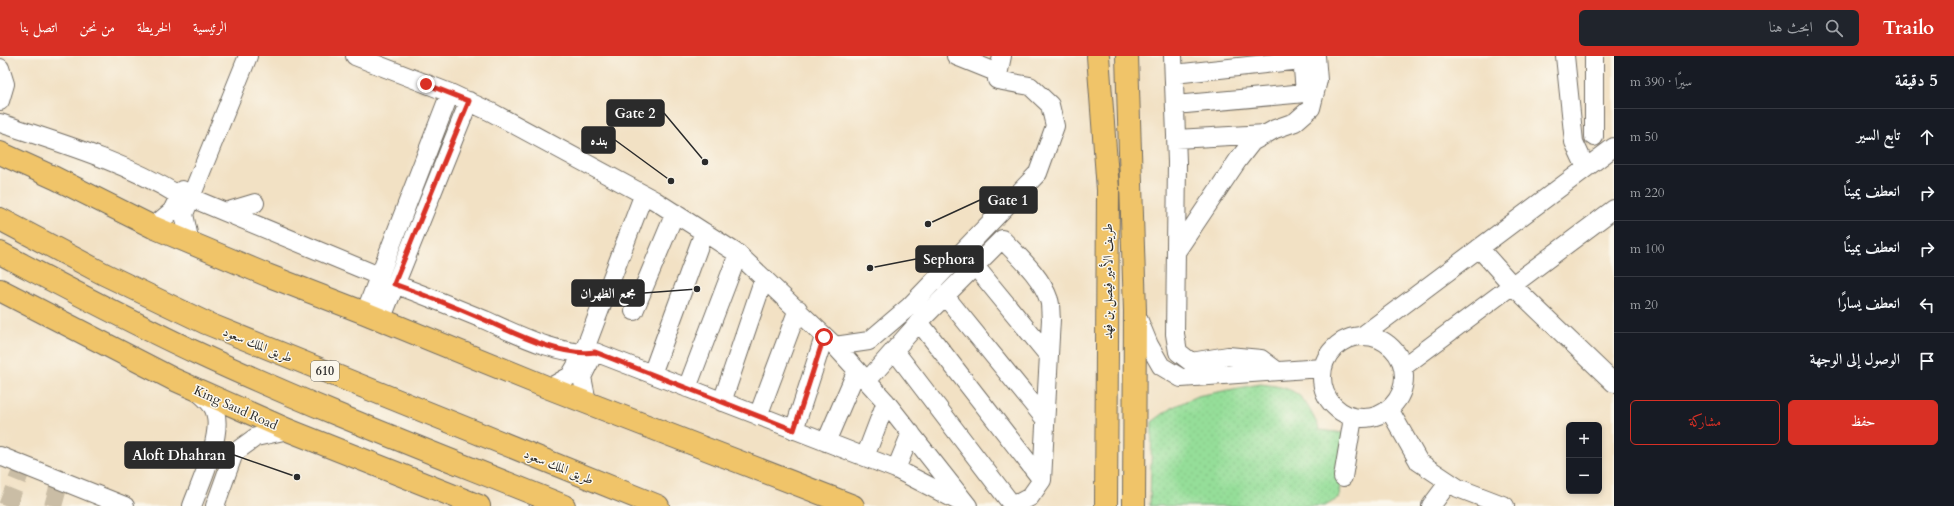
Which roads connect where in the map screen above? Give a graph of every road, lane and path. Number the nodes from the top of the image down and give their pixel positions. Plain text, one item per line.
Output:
1 (237, 56) edge
2 (248, 56) edge
3 (355, 56) edge
4 (956, 56) edge
5 (1098, 56) edge
6 (1127, 56) edge
7 (1173, 56) edge
8 (1565, 56) edge
9 (1594, 56) edge
10 (1307, 57) edge
11 (1000, 65) edge
12 (0, 68) edge
13 (1174, 74) junction
14 (450, 93) junction
15 (0, 101) edge
16 (469, 101) junction
17 (1175, 105) junction
18 (0, 123) edge
19 (1267, 134) junction
20 (1594, 137) dead end
21 (1176, 139) junction
22 (1614, 147) edge
23 (0, 153) edge
24 (1586, 168) junction
25 (184, 196) junction
26 (649, 198) junction
27 (255, 202) dead end
28 (1614, 209) edge
29 (225, 212) junction
30 (675, 213) junction
31 (0, 219) edge
32 (153, 227) junction
33 (986, 228) junction
34 (704, 232) junction
35 (1002, 239) junction
36 (190, 243) junction
37 (1479, 248) junction
38 (1176, 252) junction
39 (0, 254) edge
40 (738, 254) junction
41 (975, 266) junction
42 (764, 278) junction
43 (387, 280) junction
44 (1512, 285) junction
45 (0, 290) edge
46 (945, 296) junction
47 (798, 309) junction
48 (1135, 310) junction
49 (634, 311) dead end
50 (373, 316) junction
51 (919, 322) junction
52 (1362, 336) junction
53 (830, 342) junction
54 (894, 350) junction
55 (589, 353) junction
56 (1048, 355) junction
57 (1403, 367) junction
58 (1322, 368) junction
59 (1277, 371) junction
60 (652, 374) junction
61 (862, 375) junction
62 (1614, 383) edge
63 (194, 388) junction
64 (549, 388) junction
65 (687, 388) junction
66 (587, 402) junction
67 (722, 402) junction
68 (886, 402) junction
69 (1389, 409) junction
70 (758, 416) junction
71 (1353, 418) junction
72 (1045, 419) junction
73 (1107, 422) junction
74 (288, 430) junction
75 (794, 430) junction
76 (911, 433) junction
77 (826, 442) junction
78 (0, 456) edge
79 (865, 457) junction
80 (896, 469) junction
81 (1343, 477) dead end
82 (1042, 480) junction
83 (1134, 482) junction
84 (1448, 482) junction
85 (125, 506) edge
86 (192, 506) edge
87 (215, 506) edge
88 (479, 506) edge
89 (564, 506) edge
90 (658, 506) edge
91 (853, 506) edge
92 (968, 506) edge
93 (1013, 506) edge
94 (1096, 506) edge
95 (1106, 506) edge
96 (1134, 506) edge
97 (1138, 506) edge
98 (1431, 506) edge
99 (1505, 506) edge

1 - 25 street
2 - 25 street
3 - 14 street
4 - 11 street
5 - 73 main road, طريف الأمير فيصل بن فهد
6 - 48 main road, طريف الأمير فيصل بن فهد
7 - 13 street
8 - 24 street
9 - 20 street
10 - 13 street
10 - 17 street
10 - 19 street
11 - 33 street
12 - 15 street
13 - 17 street
14 - 16 street
14 - 43 street
16 - 26 street
16 - 43 street
17 - 21 street
18 - 25 street
19 - 21 street
19 - 38 street
21 - 38 street
22 - 24 street
23 - 32 main road
24 - 37 street
25 - 29 street
25 - 32 street
25 - 36 street
26 - 30 street
26 - 55 street
27 - 29 street
28 - 44 street
29 - 43 street
30 - 34 street
30 - 49 street
31 - 90 main road, طريق الملك سعود / 610
32 - 36 main road
33 - 35 street
33 - 53 street
34 - 40 street
34 - 60 street
35 - 41 street
35 - 56 street
36 - 50 main road
37 - 44 street
37 - 52 street
38 - 59 street
39 - 89 main road
40 - 42 street
40 - 65 street
41 - 46 street
41 - 56 street
42 - 47 street
42 - 67 street
43 - 50 street
43 - 55 street
44 - 57 street
44 - 62 street
45 - 63 main road, King Saud Road
46 - 51 street
46 - 72 street
47 - 53 street
47 - 70 street
48 - 59 street
48 - 83 main road, طريف الأمير فيصل بن فهد
50 - 64 main road
51 - 54 street
51 - 82 street
52 - 57 street
52 - 58 street
53 - 61 street
53 - 75 street
54 - 61 street
54 - 93 street
55 - 60 street
55 - 64 street
55 - 66 street
56 - 72 street
57 - 69 street
58 - 59 street
58 - 71 street
60 - 65 street
61 - 68 street
61 - 77 street
63 - 74 main road, King Saud Road
63 - 86 street
64 - 66 main road
65 - 67 street
66 - 91 main road
67 - 70 street
68 - 76 street
68 - 79 street
69 - 71 street
69 - 84 street
70 - 75 street
71 - 81 street
72 - 82 street
73 - 94 main road
73 - 95 main road, طريف الأمير فيصل بن فهد
74 - 87 street
74 - 88 main road, King Saud Road
75 - 77 street
76 - 80 street
76 - 92 street
77 - 79 street
78 - 85 street
79 - 80 street
80 - 92 street
82 - 93 street
83 - 96 main road, طريف الأمير فيصل بن فهد
83 - 97 main road
84 - 98 street
84 - 99 street

